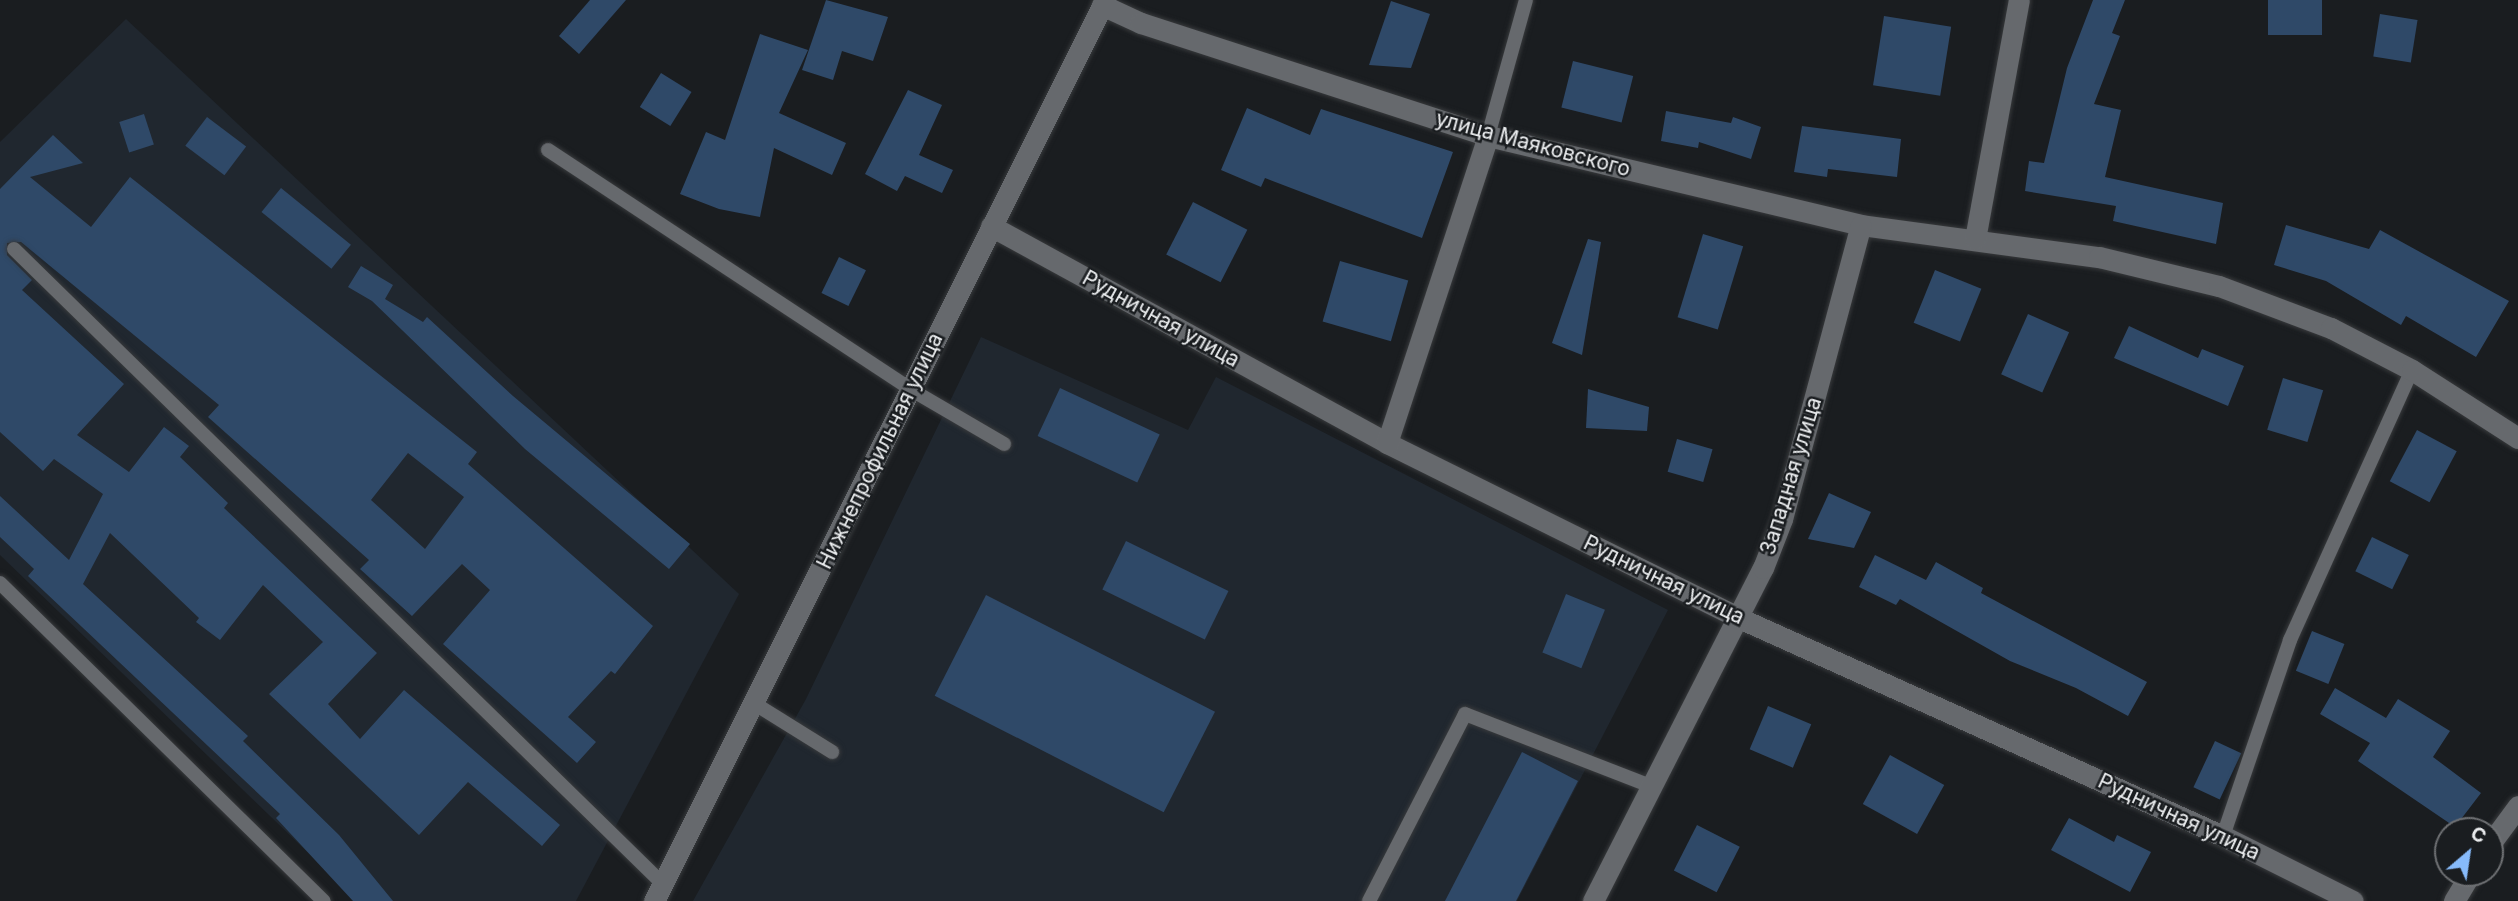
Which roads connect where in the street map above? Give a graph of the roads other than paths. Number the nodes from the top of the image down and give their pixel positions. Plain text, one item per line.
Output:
1 (1526, 0) edge
2 (2019, 0) edge
3 (1104, 3) edge
4 (1488, 136) junction
5 (548, 150) dead end
6 (1861, 225) junction
7 (992, 226) junction
8 (1975, 239) junction
9 (14, 249) dead end
10 (2412, 370) junction
11 (910, 389) junction
12 (2518, 438) edge
13 (1387, 443) junction
14 (1004, 444) dead end
15 (0, 583) edge
16 (1737, 617) junction
17 (755, 704) junction
18 (832, 752) dead end
19 (1651, 786) junction
20 (2518, 806) edge
21 (2504, 825) edge
22 (2223, 836) junction
23 (658, 892) edge
24 (324, 901) edge
25 (1368, 901) edge
26 (1593, 901) edge
27 (2353, 901) edge

1 - 4 lane
2 - 8 street
3 - 4 street, улица Маяковского
3 - 7 street, Нижнепрофильная улица
4 - 6 street, улица Маяковского
4 - 13 street
5 - 11 lane
6 - 8 street, улица Маяковского
6 - 16 street, Западная улица
7 - 11 street, Нижнепрофильная улица
7 - 13 street, Рудничная улица
8 - 10 street, улица Маяковского
9 - 23 lane
10 - 12 street, улица Маяковского
10 - 22 lane
11 - 14 lane
11 - 17 street, Нижнепрофильная улица
13 - 16 street, Рудничная улица
15 - 24 lane
16 - 19 street, Западная улица
16 - 22 street, Рудничная улица
17 - 18 lane
17 - 23 street, Нижнепрофильная улица
19 - 25 lane
19 - 26 street, Западная улица
20 - 21 street
22 - 27 street, Рудничная улица

